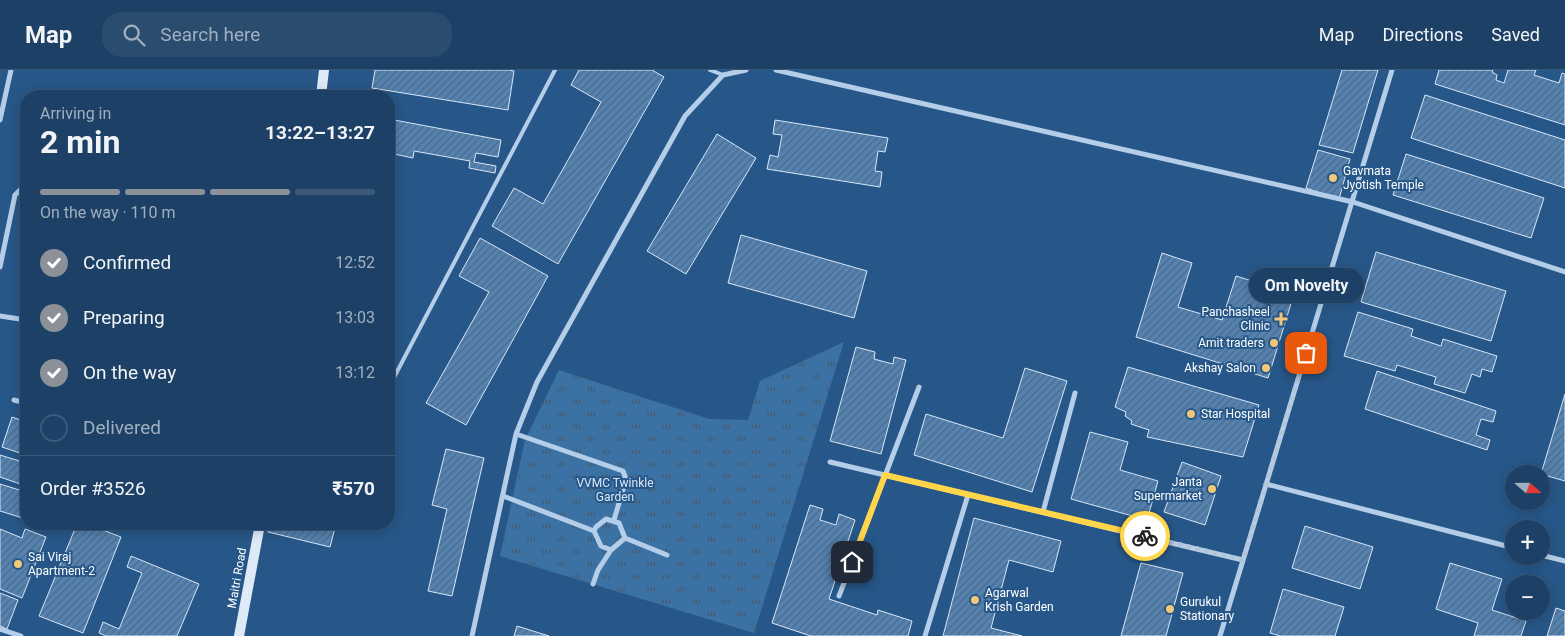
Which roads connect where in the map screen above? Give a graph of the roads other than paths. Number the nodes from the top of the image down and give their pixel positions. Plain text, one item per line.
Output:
1 (11, 70) edge
2 (324, 70) edge
3 (555, 70) edge
4 (710, 70) edge
5 (746, 70) edge
6 (776, 70) edge
7 (1392, 70) edge
8 (723, 75) junction
9 (322, 90) edge
10 (0, 120) edge
11 (20, 190) edge
12 (1352, 202) junction
13 (0, 267) edge
14 (1565, 272) edge
15 (0, 316) edge
16 (20, 319) edge
17 (395, 376) edge
18 (919, 388) dead end
19 (1075, 392) dead end
20 (14, 400) dead end
21 (20, 402) edge
22 (516, 434) junction
23 (830, 462) dead end
24 (885, 475) junction
25 (1266, 484) junction
26 (968, 495) junction
27 (503, 496) junction
28 (1043, 512) junction
29 (614, 520) junction
30 (259, 530) edge
31 (594, 531) junction
32 (625, 538) junction
33 (1505, 546) edge
34 (611, 550) junction
35 (667, 555) dead end
36 (1550, 557) edge
37 (1243, 560) junction
38 (1565, 561) edge
39 (593, 584) dead end
40 (839, 596) dead end
41 (0, 629) edge
42 (21, 636) edge
43 (239, 636) edge
44 (472, 636) edge
45 (925, 636) edge
46 (1220, 636) edge

1 - 10 street
2 - 9 street
3 - 17 lane
4 - 8 lane
5 - 8 street
6 - 12 street
7 - 12 street
8 - 22 street
11 - 13 street
12 - 14 street
12 - 25 street
15 - 16 street
18 - 24 street
19 - 28 street
20 - 21 street
22 - 27 street
22 - 29 street
23 - 24 street
24 - 26 street
24 - 40 street
25 - 33 street
25 - 37 street
26 - 28 street
26 - 45 street
27 - 31 street
27 - 44 street
28 - 37 street
29 - 31 street
29 - 32 street
30 - 43 street, Maitri Road
31 - 34 street
32 - 34 street
32 - 35 street
34 - 39 street
36 - 38 street
37 - 46 street
41 - 42 street

